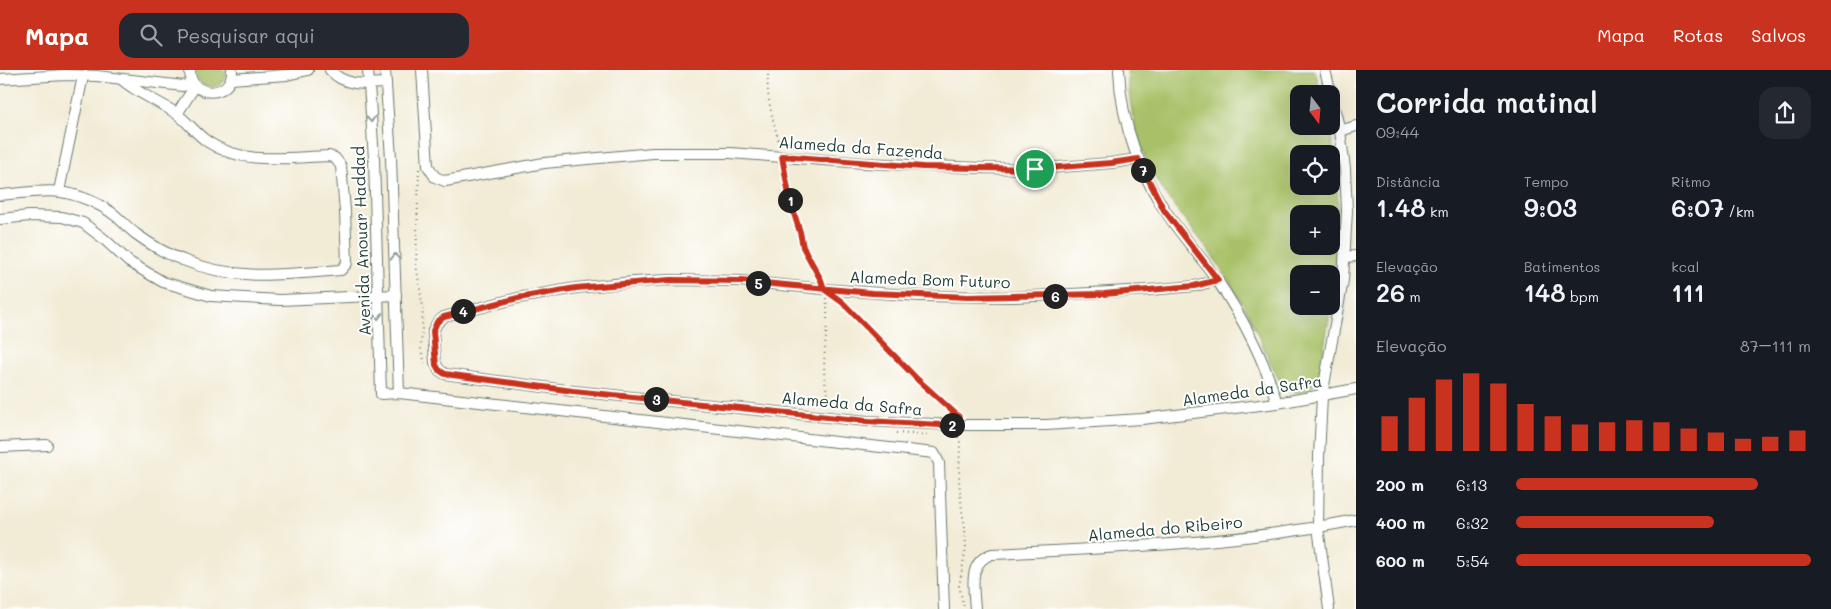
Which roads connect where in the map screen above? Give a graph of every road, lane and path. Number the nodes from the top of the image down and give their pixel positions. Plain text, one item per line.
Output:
1 (190, 70) edge
2 (308, 70) edge
3 (330, 70) edge
4 (368, 70) edge
5 (385, 70) edge
6 (422, 70) edge
7 (769, 70) edge
8 (1119, 70) edge
9 (1325, 70) edge
10 (286, 73) edge
11 (231, 75) edge
12 (83, 76) junction
13 (0, 79) edge
14 (121, 79) junction
15 (386, 83) junction
16 (368, 84) junction
17 (194, 85) junction
18 (1329, 85) edge
19 (177, 114) junction
20 (1356, 126) edge
21 (1340, 131) joint
22 (782, 156) junction
23 (1138, 159) junction
24 (419, 166) dead end
25 (58, 191) junction
26 (0, 195) edge
27 (0, 219) edge
28 (1351, 256) edge
29 (1218, 280) junction
30 (824, 289) junction
31 (396, 295) junction
32 (378, 296) junction
33 (432, 367) junction
34 (1356, 389) edge
35 (399, 393) junction
36 (1322, 396) junction
37 (1277, 403) junction
38 (837, 409) dead end
39 (959, 426) junction
40 (890, 432) dead end
41 (929, 435) dead end
42 (47, 445) dead end
43 (0, 448) edge
44 (1356, 520) edge
45 (1318, 527) junction
46 (944, 609) edge
47 (964, 609) edge
48 (975, 609) edge
49 (1329, 609) edge

1 - 17 street
2 - 10 street
3 - 16 street
4 - 16 street, Avenida Anouar Haddad
5 - 15 street, Avenida Anouar Haddad
6 - 22 street, Alameda da Fazenda
7 - 22 path
8 - 23 street
9 - 18 street
10 - 11 street
11 - 17 street
12 - 13 street
12 - 14 street
12 - 25 street
14 - 17 street
14 - 19 street
15 - 16 street
31 -> 15 street, Avenida Anouar Haddad
16 -> 32 street, Avenida Anouar Haddad
17 - 19 street
19 - 25 street
20 - 21 street
21 - 28 street
22 - 23 street, Alameda da Fazenda
22 - 30 path
23 - 29 street
24 - 33 path
25 - 26 street
27 - 32 street
28 - 36 street
29 - 30 street, Alameda Bom Futuro
29 - 37 street
30 - 33 street, Alameda Bom Futuro
30 - 38 path
30 - 39 path
31 - 32 street
31 - 35 street, Avenida Anouar Haddad
32 -> 35 street, Avenida Anouar Haddad
33 - 39 street, Alameda da Safra
34 - 36 street, Alameda da Safra
35 - 46 street, Avenida Anouar Haddad
36 - 37 street, Alameda da Safra
36 - 45 street
37 - 39 street, Alameda da Safra
39 - 47 path
40 - 41 path
42 - 43 street
44 - 45 street, Alameda do Ribeiro
45 - 48 street, Alameda do Ribeiro
45 - 49 street

